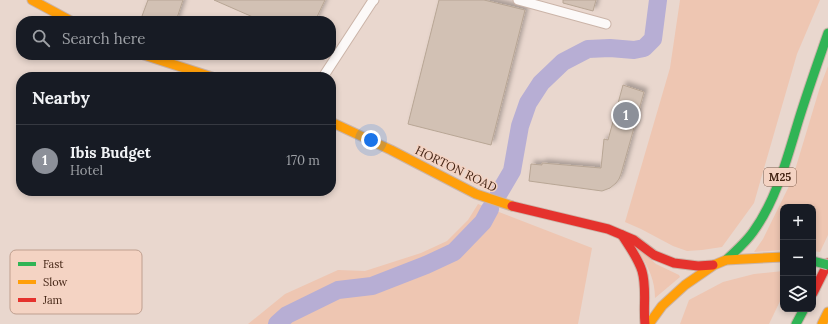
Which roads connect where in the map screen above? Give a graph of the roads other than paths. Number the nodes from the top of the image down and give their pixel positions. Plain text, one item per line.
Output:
1 (32, 0) edge
2 (518, 0) edge
3 (372, 1) edge
4 (62, 16) edge
5 (606, 24) dead end
6 (828, 32) edge
7 (336, 57) edge
8 (158, 60) edge
9 (334, 60) edge
10 (196, 72) edge
11 (326, 72) edge
12 (336, 124) edge
13 (622, 235) junction
14 (780, 257) edge
15 (726, 260) junction
16 (816, 261) edge
17 (828, 264) edge
18 (714, 265) junction
19 (816, 287) edge
20 (802, 312) edge
21 (828, 312) edge
22 (644, 324) edge
23 (649, 324) edge
24 (796, 324) edge
25 (822, 324) edge

1 - 4 main road
2 - 5 street
3 - 7 street
6 - 15 main road, M25
8 - 10 main road
9 - 11 street
12 - 13 main road, HORTON ROAD
13 - 18 main road, HORTON ROAD
13 - 22 main road
14 - 15 main road
15 - 18 main road
16 - 17 main road, bridge
17 - 19 main road
18 - 23 main road
20 - 24 main road
21 - 25 main road

